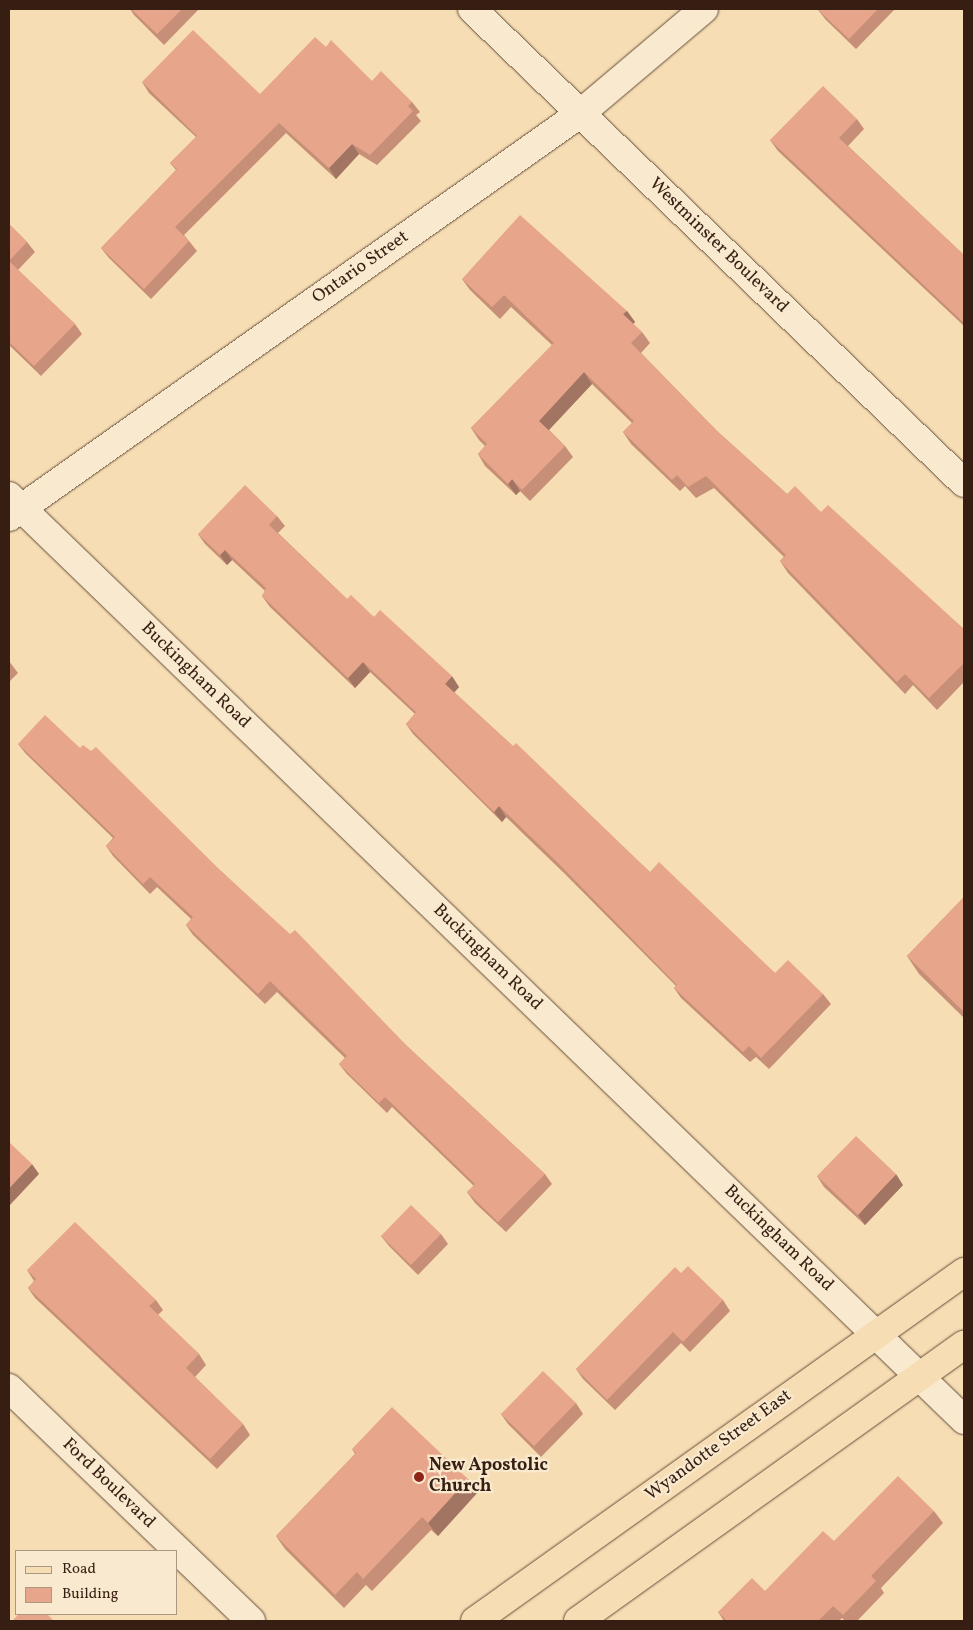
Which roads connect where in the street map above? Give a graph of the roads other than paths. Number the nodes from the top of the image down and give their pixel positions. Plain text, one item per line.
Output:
1 (472, 9) edge
2 (704, 9) edge
3 (581, 113) junction
4 (964, 483) edge
5 (13, 507) edge
6 (964, 1272) edge
7 (876, 1334) junction
8 (964, 1345) edge
9 (920, 1377) junction
10 (9, 1388) edge
11 (964, 1420) edge
12 (177, 1550) edge
13 (178, 1551) edge
14 (251, 1621) edge
15 (475, 1621) edge
16 (578, 1621) edge

1 - 3 street, Westminster Boulevard
2 - 3 street, Ontario Street
3 - 4 street, Westminster Boulevard
3 - 5 street, Ontario Street
5 - 7 street, Buckingham Road
6 - 7 main road, Wyandotte Street East
7 - 9 street, Buckingham Road
7 - 15 main road, Wyandotte Street East
8 - 9 main road
9 - 11 street, Buckingham Road
9 - 16 main road
10 - 12 street, Ford Boulevard
13 - 14 street, Ford Boulevard

